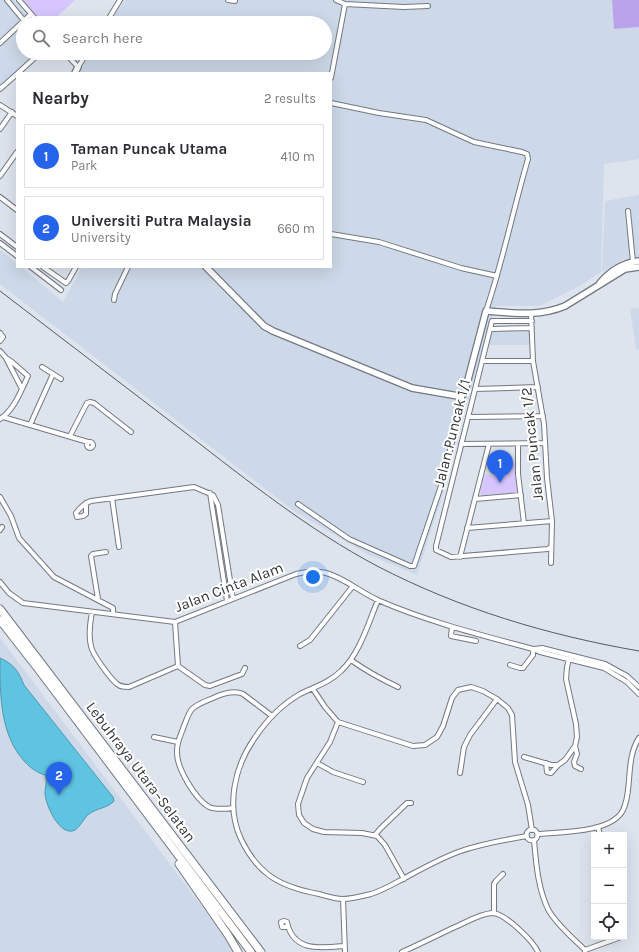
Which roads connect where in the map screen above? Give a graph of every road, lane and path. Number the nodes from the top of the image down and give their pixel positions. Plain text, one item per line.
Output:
1 (7, 0) edge
2 (19, 0) edge
3 (120, 0) edge
4 (228, 0) edge
5 (336, 0) edge
6 (235, 1) dead end
7 (345, 4) junction
8 (428, 6) dead end
9 (31, 14) edge
10 (20, 16) edge
11 (110, 16) edge
12 (16, 29) edge
13 (0, 42) edge
14 (32, 60) edge
15 (70, 60) edge
16 (82, 60) edge
17 (76, 70) edge
18 (18, 72) edge
19 (332, 73) edge
20 (16, 74) edge
21 (0, 89) edge
22 (332, 103) edge
23 (0, 105) edge
24 (12, 112) junction
25 (16, 115) edge
26 (0, 130) edge
27 (16, 153) edge
28 (0, 176) edge
29 (0, 197) edge
30 (15, 209) edge
31 (628, 211) dead end
32 (0, 234) edge
33 (332, 234) edge
34 (0, 243) edge
35 (16, 246) edge
36 (16, 255) edge
37 (638, 264) edge
38 (32, 268) edge
39 (43, 268) edge
40 (45, 268) edge
41 (75, 268) edge
42 (128, 268) edge
43 (207, 268) edge
44 (38, 272) junction
45 (497, 276) junction
46 (61, 290) dead end
47 (114, 300) dead end
48 (486, 311) junction
49 (531, 314) junction
50 (532, 321) junction
51 (532, 328) junction
52 (490, 329) junction
53 (0, 333) edge
54 (0, 341) edge
55 (0, 351) edge
56 (6, 358) junction
57 (533, 360) junction
58 (483, 361) junction
59 (42, 367) dead end
60 (53, 374) junction
61 (61, 379) dead end
62 (538, 387) junction
63 (22, 389) junction
64 (475, 389) junction
65 (463, 395) junction
66 (473, 397) junction
67 (543, 416) junction
68 (468, 417) junction
69 (2, 418) edge
70 (30, 425) junction
71 (131, 432) dead end
72 (70, 436) junction
73 (88, 442) dead end
74 (545, 443) junction
75 (461, 444) junction
76 (489, 444) junction
77 (518, 444) junction
78 (210, 493) junction
79 (521, 495) junction
80 (0, 497) edge
81 (112, 498) junction
82 (475, 499) junction
83 (86, 503) dead end
84 (298, 504) dead end
85 (218, 505) junction
86 (212, 506) junction
87 (552, 521) junction
88 (524, 523) junction
89 (467, 528) junction
90 (118, 547) dead end
91 (552, 547) junction
92 (106, 552) dead end
93 (460, 557) junction
94 (551, 563) dead end
95 (0, 582) edge
96 (352, 586) junction
97 (98, 599) junction
98 (233, 599) junction
99 (378, 600) junction
100 (226, 602) junction
101 (0, 609) edge
102 (92, 612) junction
103 (113, 614) junction
104 (0, 620) edge
105 (175, 622) junction
106 (452, 627) junction
107 (476, 640) dead end
108 (300, 646) dead end
109 (533, 649) junction
110 (569, 657) junction
111 (351, 660) junction
112 (510, 665) dead end
113 (178, 666) junction
114 (245, 668) dead end
115 (398, 687) dead end
116 (639, 687) edge
117 (313, 689) junction
118 (639, 694) edge
119 (497, 699) junction
120 (272, 716) junction
121 (338, 722) junction
122 (154, 737) dead end
123 (639, 738) edge
124 (178, 742) junction
125 (575, 746) junction
126 (524, 756) dead end
127 (317, 763) junction
128 (546, 763) junction
129 (558, 765) junction
130 (581, 769) dead end
131 (460, 773) dead end
132 (363, 782) dead end
133 (233, 808) junction
134 (598, 827) junction
135 (532, 830) junction
136 (599, 832) edge
137 (538, 834) junction
138 (376, 835) junction
139 (527, 836) junction
140 (534, 840) junction
141 (171, 847) junction
142 (504, 874) dead end
143 (404, 879) junction
144 (343, 899) junction
145 (494, 913) junction
146 (287, 927) dead end
147 (613, 940) edge
148 (344, 946) junction
149 (585, 951) edge
150 (238, 952) edge
151 (251, 952) edge
152 (262, 952) edge
153 (345, 952) edge
154 (402, 952) edge
155 (538, 952) edge

1 - 10 street
2 - 9 street
3 - 11 street
4 - 6 street
5 - 7 street
7 - 8 street
7 - 19 street
12 - 13 street
14 - 18 street
15 - 17 street
16 - 17 street
20 - 21 street
22 - 45 street
23 - 24 street
24 - 25 street
24 - 26 street
27 - 28 street
29 - 30 street
31 - 37 street
32 - 35 street
33 - 45 street
34 - 36 street
37 - 49 street
38 - 44 street
39 - 44 street
40 - 41 street
42 - 47 street
43 - 65 street
44 - 46 street
45 - 48 street
48 - 49 street
48 - 65 street
49 - 50 street, Jalan Puncak 1/2
50 - 51 street, Jalan Puncak 1/2
50 - 52 street, Jalan Puncak 1/1
51 - 52 street
51 - 57 street, Jalan Puncak 1/2
52 - 58 street, Jalan Puncak 1/1
53 - 54 street
55 - 56 street
56 - 63 street
56 - 63 street
57 - 58 street
57 - 62 street, Jalan Puncak 1/2
58 - 64 street, Jalan Puncak 1/1
59 - 60 street
60 - 61 street
60 - 70 street
62 - 64 street
62 - 67 street, Jalan Puncak 1/2
63 - 69 street
64 - 66 street, Jalan Puncak 1/1
65 - 66 street
65 - 84 street
66 - 68 street, Jalan Puncak 1/1
67 - 68 street
67 - 74 street, Jalan Puncak 1/2
68 - 75 street, Jalan Puncak 1/1
69 - 70 street
70 - 72 street
71 - 72 street
72 - 73 street
74 - 77 street
74 - 87 street, Jalan Puncak 1/2
75 - 76 street
75 - 93 street, Jalan Puncak 1/1
76 - 77 street
76 - 82 street
77 - 79 street
78 - 81 street
78 - 85 street
78 - 86 street
79 - 82 street
79 - 88 street
80 - 97 street
81 - 83 street
81 - 90 street
82 - 89 street
85 - 86 street
85 - 98 street
86 - 100 street
87 - 88 street
87 - 91 street, Jalan Puncak 1/2
88 - 89 street
89 - 93 street
91 - 93 street
91 - 94 street, Jalan Puncak 1/2
92 - 97 street
95 - 102 street, Jalan Cinta Alam
96 - 98 street, Jalan Cinta Alam
96 - 99 street, Jalan Cinta Alam
96 - 108 street
97 - 103 street
98 - 100 street, Jalan Cinta Alam
99 - 106 street, Jalan Cinta Alam
99 - 111 street
100 - 105 street, Jalan Cinta Alam
101 - 152 highway, Lebuhraya Utara–Selatan
102 - 103 street, Jalan Cinta Alam
102 - 113 street
103 - 105 street, Jalan Cinta Alam
104 - 141 highway, Lebuhraya Utara–Selatan
105 - 113 street
106 - 107 street
106 - 109 street, Jalan Cinta Alam
109 - 110 street, Jalan Cinta Alam
109 - 112 street
110 - 116 street, Jalan Cinta Alam
110 - 118 street, Jalan Cinta Alam
110 - 125 street
111 - 115 street
111 - 117 street
113 - 114 street
117 - 120 street
117 - 121 street
119 - 121 street
119 - 131 street
119 - 135 street
120 - 124 street
120 - 133 street
121 - 127 street
122 - 124 street
123 - 134 street
124 - 133 street
125 - 129 street
125 - 130 street
126 - 128 street
127 - 132 street
127 - 138 street
128 - 129 street
128 - 129 street
133 - 144 street
134 - 136 street
134 - 137 street
135 - 137 street
135 - 139 street
137 - 140 street
138 - 138 street
138 - 143 street
139 - 140 street
139 - 143 street
140 - 149 street
141 - 150 highway
141 - 151 highway, Lebuhraya Utara–Selatan
142 - 145 street
143 - 144 street
144 - 148 street
145 - 154 street
145 - 155 street
146 - 148 street
147 - 149 street
148 - 153 street

